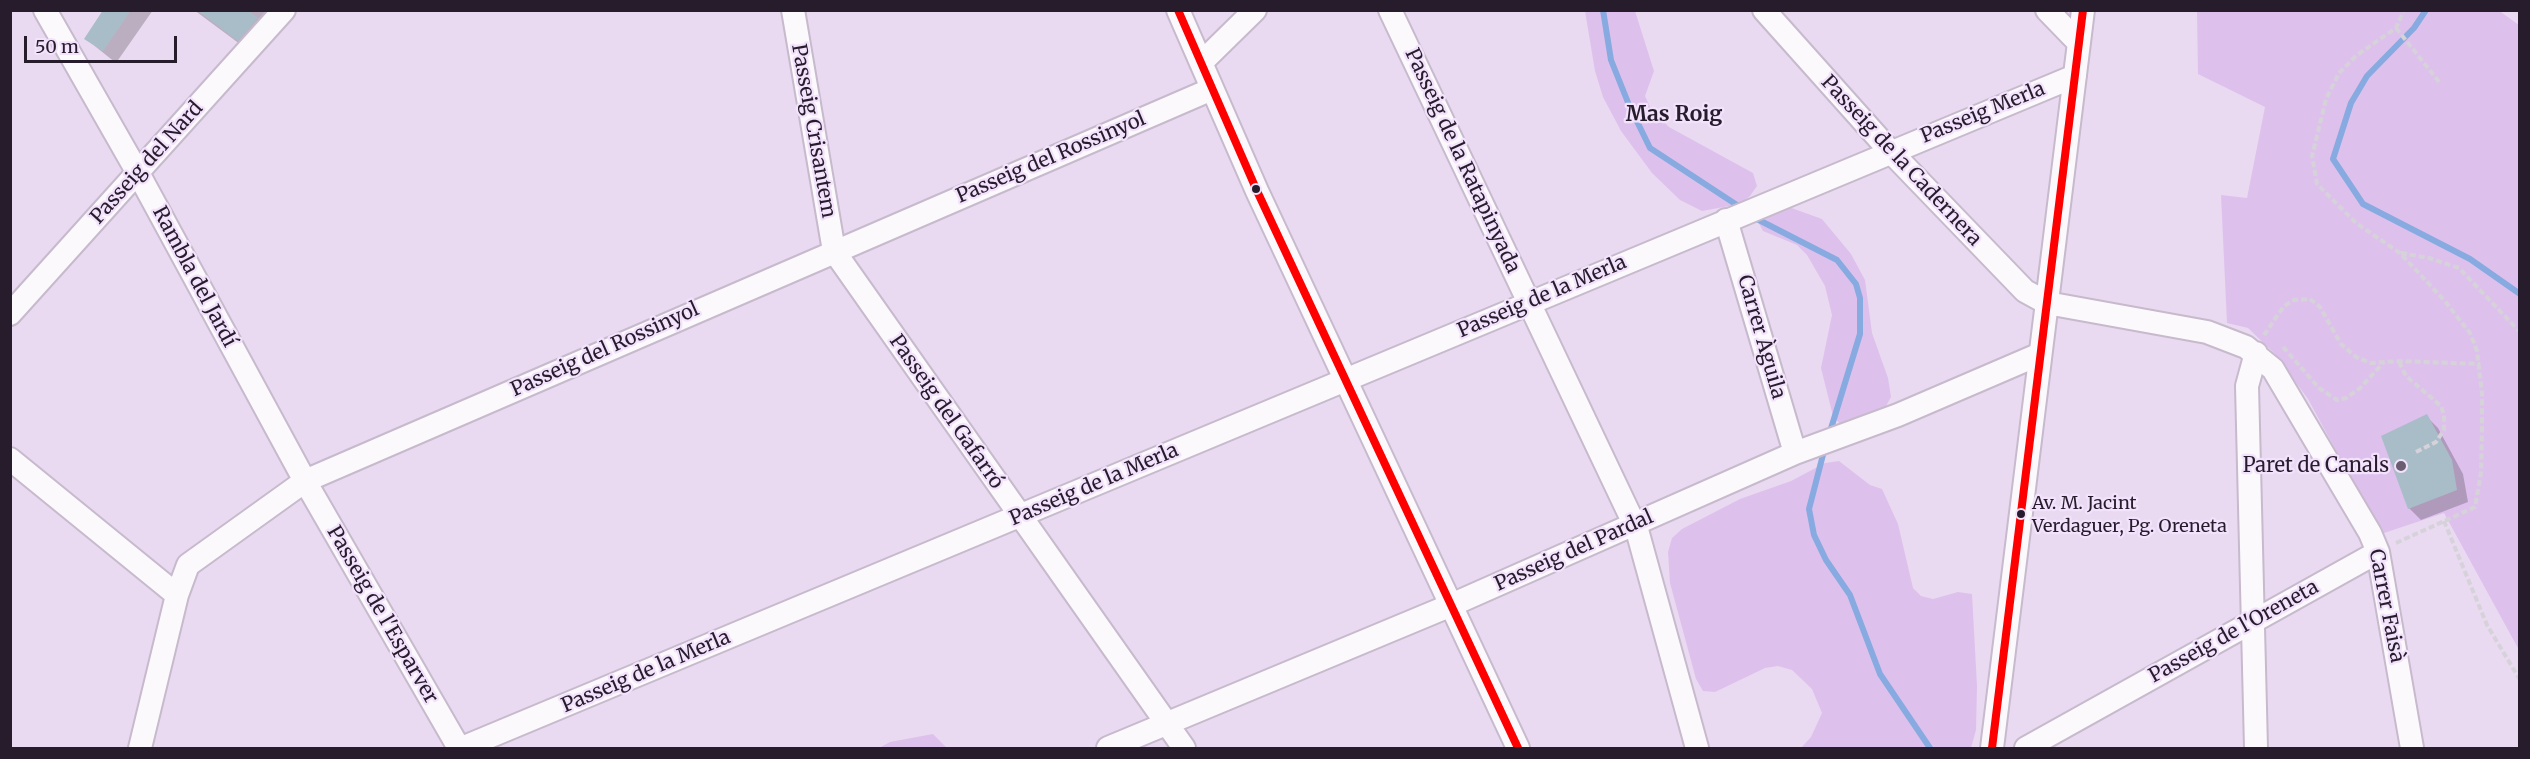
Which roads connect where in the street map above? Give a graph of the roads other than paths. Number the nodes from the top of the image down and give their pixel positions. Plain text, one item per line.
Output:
1 (45, 10) edge
2 (284, 10) edge
3 (793, 10) edge
4 (1179, 10) edge
5 (1255, 10) edge
6 (1390, 10) edge
7 (1764, 10) edge
8 (2047, 10) edge
9 (2083, 10) edge
10 (2079, 43) junction
11 (1201, 63) junction
12 (2075, 76) junction
13 (1212, 89) junction
14 (1890, 151) junction
15 (138, 173) junction
16 (1726, 220) junction
17 (834, 251) junction
18 (1529, 302) junction
19 (2047, 303) junction
20 (10, 314) edge
21 (2264, 343) junction
22 (2040, 354) junction
23 (1345, 380) junction
24 (1795, 453) junction
25 (10, 459) edge
26 (305, 481) junction
27 (1020, 517) junction
28 (1634, 524) junction
29 (2378, 552) junction
30 (177, 596) junction
31 (1449, 606) junction
32 (2252, 621) junction
33 (1166, 723) junction
34 (1997, 747) edge
35 (140, 748) edge
36 (460, 748) edge
37 (1108, 748) edge
38 (1184, 748) edge
39 (1518, 748) edge
40 (1697, 748) edge
41 (2026, 748) edge
42 (2256, 748) edge
43 (2412, 748) edge

1 - 15 street, Rambla del Jardí
2 - 15 street, Passeig del Nard
3 - 17 street, Passeig Crisantem
4 - 11 street
5 - 11 street
6 - 18 street, Passeig de la Ratapinyada
7 - 14 street, Passeig de la Cadernera
8 - 10 street
9 - 10 street
10 - 12 street
11 - 13 street
12 - 14 street, Passeig Merla
12 - 19 street
13 - 17 street, Passeig del Rossinyol
13 - 23 street
14 - 16 street, Passeig Merla
14 - 19 street, Passeig de la Cadernera
15 - 20 street, Passeig del Nard
15 - 26 street, Rambla del Jardí
16 - 18 street, Passeig de la Merla
16 - 24 street, Carrer Àguila
17 - 26 street, Passeig del Rossinyol
17 - 27 street, Passeig del Gafarró
18 - 23 street, Passeig de la Merla
18 - 28 street, Passeig de la Ratapinyada
19 - 21 street, Carrer Faisà
19 - 22 street
21 - 29 street, Carrer Faisà
21 - 32 street
22 - 24 street, Passeig del Pardal
22 - 34 street
23 - 27 street, Passeig de la Merla
23 - 31 street
24 - 28 street, Passeig del Pardal
25 - 30 street
26 - 30 street, Passeig del Rossinyol
26 - 36 street, Passeig de l'Esparver
27 - 33 street, Passeig del Gafarró
27 - 36 street, Passeig de la Merla
28 - 31 street, Passeig del Pardal
28 - 40 street, Passeig de la Ratapinyada
29 - 32 street, Passeig de l'Oreneta
29 - 43 street, Carrer Faisà
30 - 35 street, Passeig del Rossinyol
31 - 33 street, Passeig del Pardal
31 - 39 street
32 - 41 street, Passeig de l'Oreneta
32 - 42 street
33 - 37 street, Passeig del Pardal
33 - 38 street, Passeig del Gafarró

